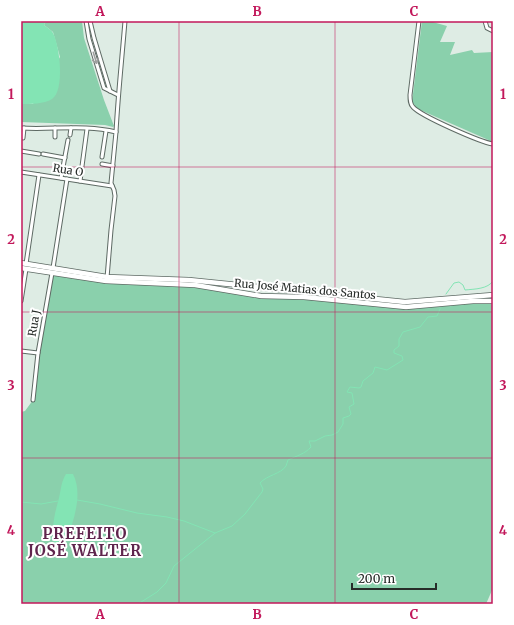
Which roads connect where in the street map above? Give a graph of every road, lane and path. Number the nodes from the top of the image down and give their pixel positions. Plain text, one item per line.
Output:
1 (86, 21) edge
2 (90, 21) edge
3 (125, 21) edge
4 (419, 21) edge
5 (485, 21) edge
6 (493, 31) edge
7 (110, 91) junction
8 (118, 95) junction
9 (22, 128) edge
10 (55, 128) junction
11 (71, 128) junction
12 (87, 129) junction
13 (106, 131) junction
14 (116, 132) junction
15 (70, 135) dead end
16 (55, 137) dead end
17 (23, 138) dead end
18 (68, 140) dead end
19 (493, 144) edge
20 (21, 151) edge
21 (102, 157) dead end
22 (64, 158) junction
23 (102, 164) dead end
24 (112, 166) junction
25 (21, 172) edge
26 (40, 175) junction
27 (61, 178) junction
28 (67, 179) junction
29 (80, 181) junction
30 (112, 186) junction
31 (24, 266) edge
32 (53, 271) junction
33 (107, 279) junction
34 (249, 286) junction
35 (262, 288) junction
36 (248, 295) junction
37 (493, 295) edge
38 (261, 296) junction
39 (21, 301) edge
40 (493, 301) edge
41 (21, 351) edge
42 (38, 353) junction
43 (33, 400) dead end

1 -> 7 street
2 - 7 street
3 - 8 street
4 - 19 street
5 - 6 street
7 - 8 street
8 - 14 street
9 - 10 street
9 - 17 street
10 - 11 street
10 - 16 street
11 - 12 street
11 - 15 street
12 - 13 street
12 - 29 street
13 - 14 street
13 - 21 street
14 - 24 street
18 - 22 street
20 - 22 street
22 - 27 street
23 - 24 street
24 - 30 street
25 - 26 street, Rua O
26 - 27 street, Rua O
26 - 31 street
27 - 28 street, Rua O
28 - 29 street, Rua O
28 - 32 street, Rua J
29 - 30 street, Rua O
30 - 33 street
31 - 32 main road, Rua José Matias dos Santos
31 - 39 street
32 - 33 main road, Rua José Matias dos Santos
32 - 42 street, Rua J
33 - 34 main road, Rua José Matias dos Santos
33 - 36 main road, Rua José Matias dos Santos
34 - 35 main road, Rua José Matias dos Santos
34 - 36 main road
35 - 37 main road, Rua José Matias dos Santos
35 - 38 main road
36 - 38 main road, Rua José Matias dos Santos
38 - 40 main road, Rua José Matias dos Santos
41 - 42 street
42 - 43 street, Rua J

